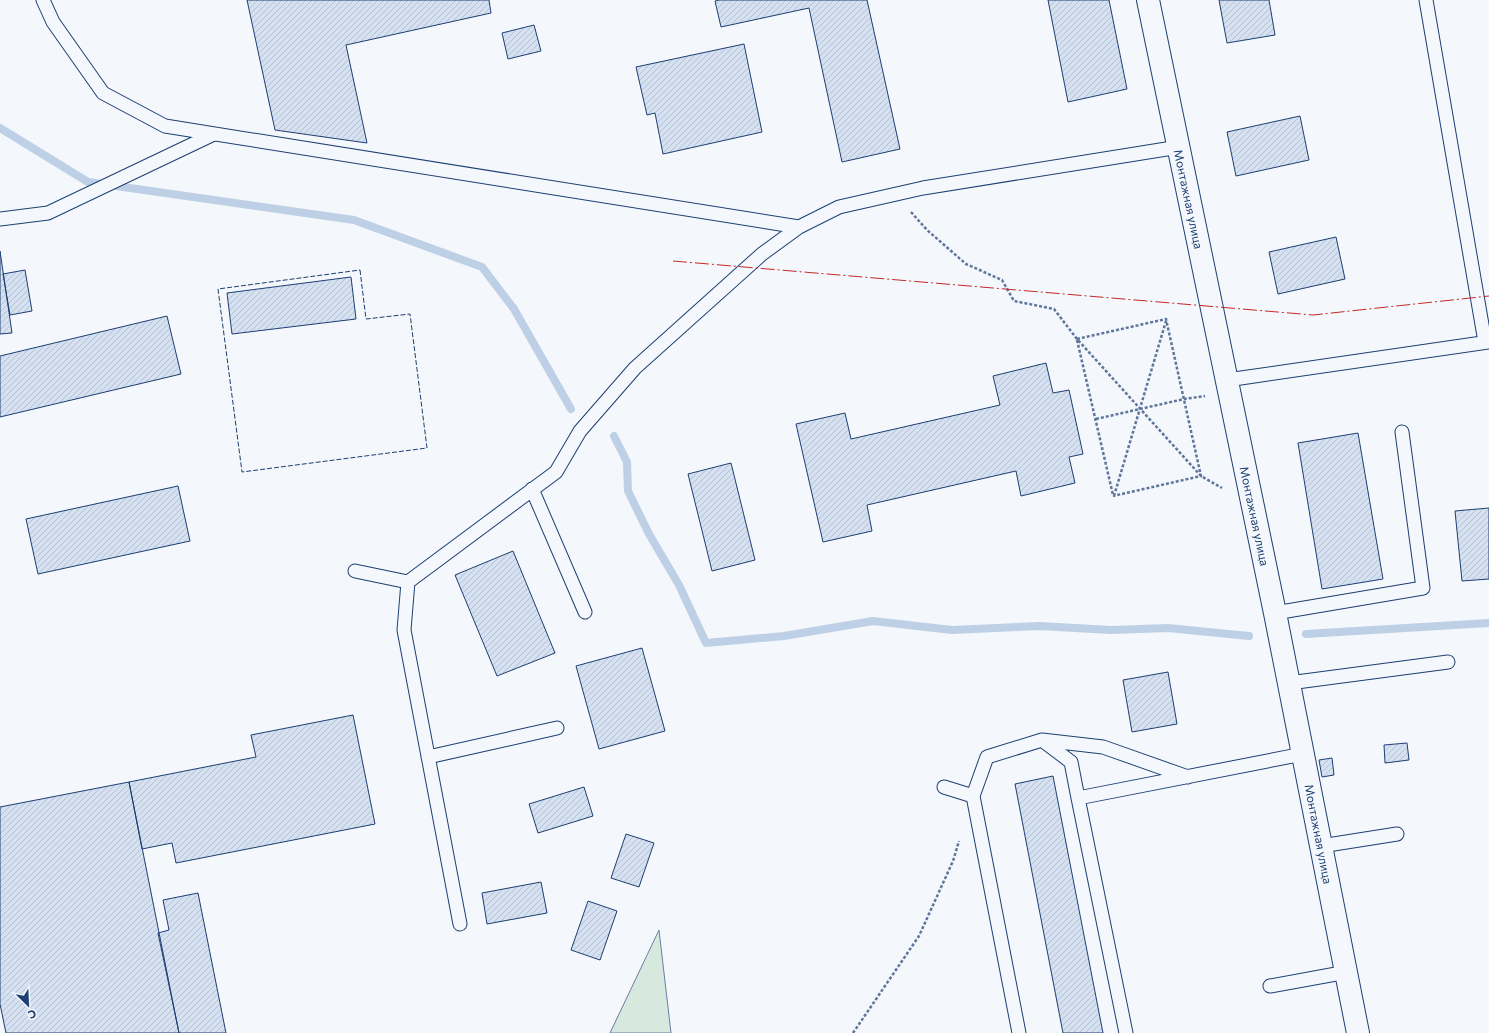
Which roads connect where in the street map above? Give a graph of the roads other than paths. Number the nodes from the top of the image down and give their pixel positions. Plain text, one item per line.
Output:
1 (43, 0) edge
2 (1148, 0) edge
3 (1426, 0) edge
4 (214, 134) junction
5 (1179, 147) junction
6 (0, 219) edge
7 (798, 227) junction
8 (1487, 342) edge
9 (1227, 380) junction
10 (1402, 432) dead end
11 (532, 489) junction
12 (355, 570) dead end
13 (408, 582) junction
14 (585, 612) dead end
15 (1275, 613) junction
16 (1448, 662) dead end
17 (1289, 683) junction
18 (557, 728) dead end
19 (1042, 740) junction
20 (1303, 754) junction
21 (428, 758) junction
22 (1188, 777) junction
23 (944, 787) dead end
24 (973, 796) junction
25 (1078, 798) junction
26 (1398, 834) dead end
27 (1321, 846) junction
28 (460, 924) dead end
29 (1347, 972) junction
30 (1270, 986) dead end
31 (1019, 1033) edge
32 (1126, 1033) edge
33 (1358, 1033) edge

1 - 4 lane
2 - 5 street, Монтажная улица
3 - 8 lane
4 - 6 lane
4 - 7 lane
5 - 7 lane
5 - 9 street, Монтажная улица
7 - 11 lane
8 - 9 lane
9 - 15 street, Монтажная улица
10 - 15 lane
11 - 13 lane
11 - 14 lane
12 - 13 lane
13 - 21 lane
15 - 17 street, Монтажная улица
16 - 17 lane
17 - 20 street, Монтажная улица
18 - 21 lane
19 - 22 lane
19 - 24 lane
19 - 25 lane
20 - 22 lane
20 - 27 street, Монтажная улица
21 - 28 lane
22 - 25 lane
23 - 24 lane
24 - 31 lane
25 - 32 lane
26 - 27 lane
27 - 29 street, Монтажная улица
29 - 30 lane
29 - 33 street, Монтажная улица

